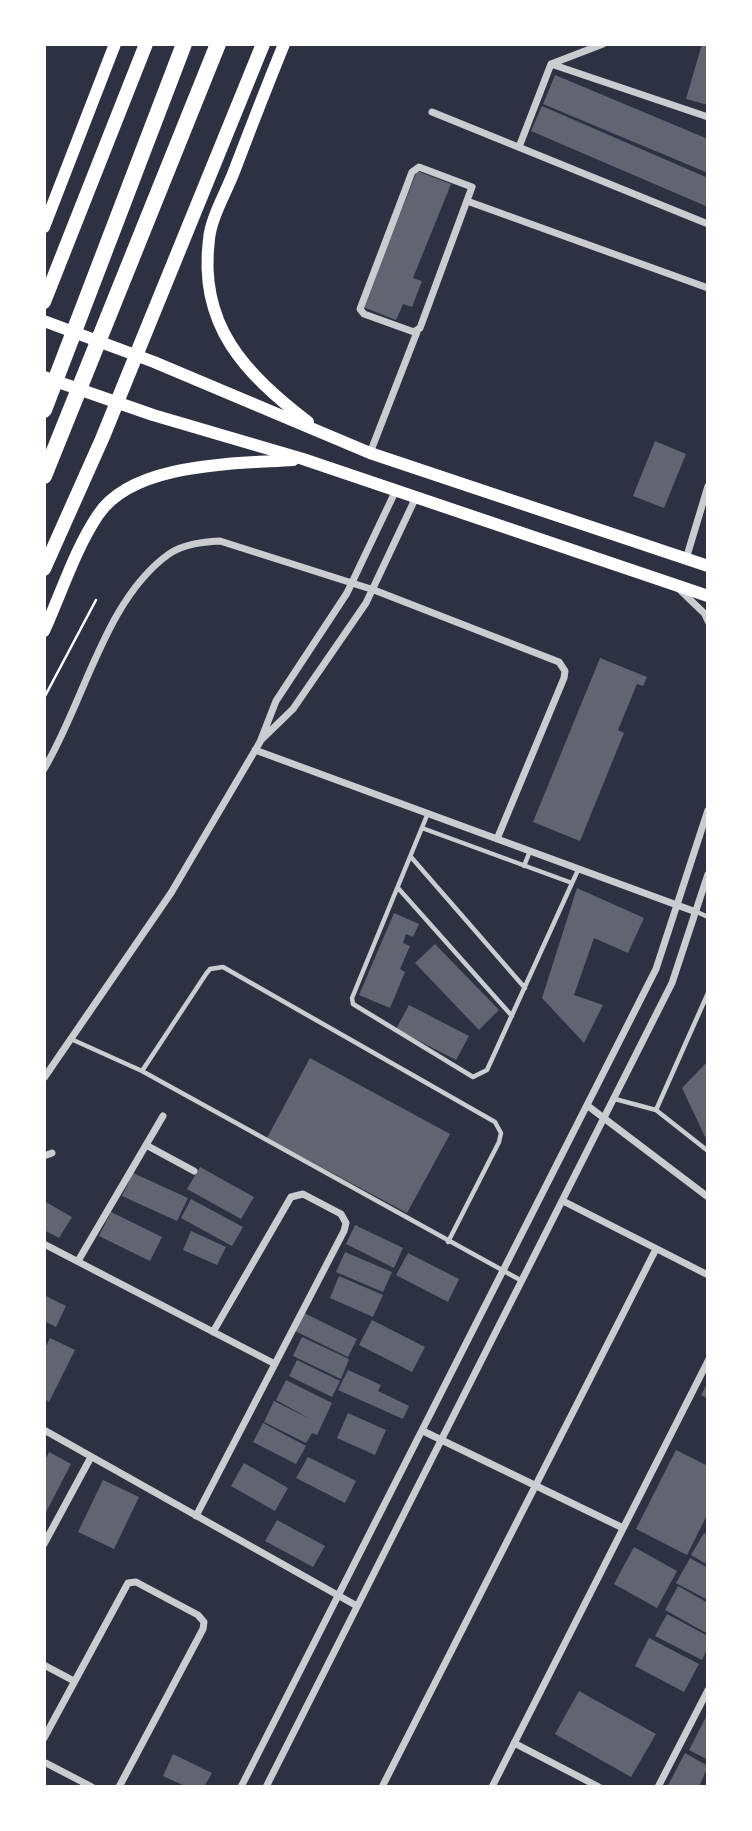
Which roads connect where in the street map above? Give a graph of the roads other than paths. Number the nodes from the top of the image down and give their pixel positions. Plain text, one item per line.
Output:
1 (115, 44) edge
2 (146, 44) edge
3 (184, 44) edge
4 (218, 44) edge
5 (263, 44) edge
6 (284, 44) edge
7 (603, 44) edge
8 (551, 64) junction
9 (432, 112) dead end
10 (708, 117) edge
11 (519, 147) junction
12 (467, 201) junction
13 (708, 224) edge
14 (44, 227) edge
15 (708, 288) edge
16 (44, 302) edge
17 (44, 321) edge
18 (417, 332) junction
19 (44, 377) edge
20 (44, 410) edge
21 (324, 433) junction
22 (370, 453) junction
23 (303, 459) junction
24 (44, 476) edge
25 (708, 486) edge
26 (396, 491) junction
27 (415, 498) junction
28 (686, 559) junction
29 (708, 566) edge
30 (44, 569) edge
31 (351, 583) junction
32 (673, 584) junction
33 (374, 590) junction
34 (708, 596) edge
35 (708, 621) edge
36 (44, 631) edge
37 (260, 742) junction
38 (255, 750) junction
39 (44, 769) edge
40 (708, 810) edge
41 (428, 813) junction
42 (422, 828) junction
43 (497, 839) junction
44 (530, 851) junction
45 (411, 857) junction
46 (524, 866) junction
47 (579, 869) junction
48 (708, 874) edge
49 (572, 883) junction
50 (398, 888) junction
51 (677, 905) junction
52 (696, 912) junction
53 (708, 917) edge
54 (524, 988) junction
55 (708, 993) edge
56 (512, 1016) junction
57 (71, 1039) junction
58 (142, 1071) junction
59 (44, 1078) edge
60 (615, 1099) junction
61 (588, 1106) junction
62 (656, 1110) junction
63 (163, 1116) dead end
64 (605, 1118) junction
65 (146, 1145) junction
66 (708, 1151) edge
67 (194, 1171) dead end
68 (708, 1197) edge
69 (562, 1201) junction
70 (448, 1242) junction
71 (44, 1244) edge
72 (656, 1249) junction
73 (78, 1261) junction
74 (503, 1271) junction
75 (708, 1275) edge
76 (522, 1281) junction
77 (213, 1332) junction
78 (708, 1360) edge
79 (275, 1364) junction
80 (44, 1430) edge
81 (423, 1431) junction
82 (441, 1441) junction
83 (91, 1457) junction
84 (535, 1486) junction
85 (196, 1516) junction
86 (623, 1528) junction
87 (44, 1544) edge
88 (339, 1595) junction
89 (357, 1606) junction
90 (44, 1665) edge
91 (74, 1681) junction
92 (708, 1690) edge
93 (44, 1738) edge
94 (514, 1743) junction
95 (44, 1762) edge
96 (92, 1787) edge
97 (119, 1787) edge
98 (241, 1787) edge
99 (266, 1787) edge
100 (382, 1787) edge
101 (492, 1787) edge
102 (599, 1787) edge
103 (658, 1787) edge

1 - 14 main road
2 - 16 highway
3 - 20 highway
4 - 24 highway
5 - 30 highway
6 - 21 main road
7 - 8 street
8 - 10 street
8 - 11 street
9 - 11 street
11 - 13 street
12 - 15 street
12 - 18 street
12 - 18 street
17 - 21 main road
18 - 22 street
19 - 23 main road
21 - 22 main road
22 - 28 main road
23 - 26 main road
23 - 36 main road
25 - 28 street
26 - 27 main road
26 - 31 street
27 - 32 main road
27 - 33 street
28 - 29 main road
31 - 33 street
31 - 37 street
31 - 39 street
32 - 34 main road
32 - 35 street
33 - 37 street
33 - 43 street
37 - 38 street
38 - 41 street
38 - 57 street
40 - 51 street
41 - 42 lane
41 - 43 street
42 - 45 lane
42 - 46 lane
43 - 44 street
44 - 46 lane
44 - 47 street
45 - 50 lane
45 - 54 lane
46 - 49 lane
47 - 49 lane
47 - 51 street
48 - 52 street
49 - 54 lane
50 - 56 lane
50 - 56 lane
51 - 52 street
51 - 61 street
52 - 53 lane
52 - 60 street
54 - 56 lane
55 - 62 lane
57 - 58 lane
57 - 59 street
58 - 70 lane
58 - 70 lane
60 - 62 lane
60 - 64 street
61 - 64 street
61 - 74 street
62 - 66 lane
63 - 65 street
64 - 68 street
64 - 69 street
65 - 67 street
65 - 73 street
69 - 72 street
69 - 76 street
70 - 74 lane
71 - 73 street
72 - 75 street
72 - 84 street
73 - 77 street
74 - 76 lane
74 - 81 street
76 - 82 street
77 - 79 street
77 - 79 street
78 - 86 street
79 - 85 street
80 - 83 street
81 - 82 street
81 - 88 street
82 - 84 street
82 - 89 street
83 - 85 street
83 - 87 street
84 - 86 street
84 - 100 street
85 - 88 street
86 - 94 street
88 - 89 street
88 - 98 street
89 - 99 street
90 - 91 street
91 - 93 street
91 - 97 street
92 - 103 street
94 - 101 street
94 - 102 street
95 - 96 street

